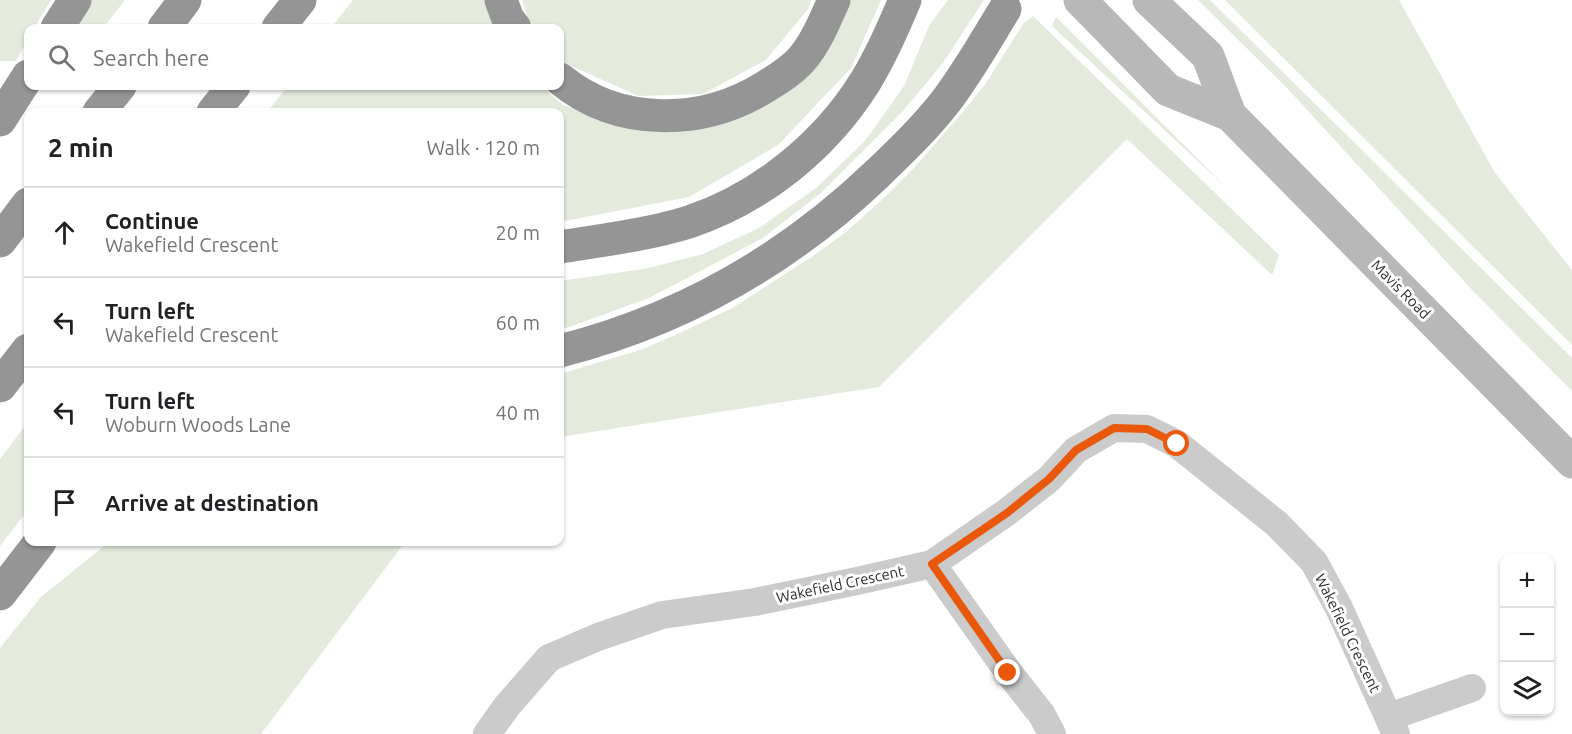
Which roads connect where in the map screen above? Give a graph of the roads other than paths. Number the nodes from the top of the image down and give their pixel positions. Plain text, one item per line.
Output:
1 (75, 0) edge
2 (186, 0) edge
3 (300, 0) edge
4 (501, 0) edge
5 (834, 0) edge
6 (905, 0) edge
7 (922, 0) edge
8 (1080, 0) edge
9 (1149, 0) edge
10 (1005, 9) dead end
11 (60, 24) edge
12 (167, 24) edge
13 (281, 24) edge
14 (512, 24) edge
15 (886, 44) junction
16 (24, 82) edge
17 (564, 82) edge
18 (117, 90) edge
19 (231, 90) edge
20 (102, 108) edge
21 (216, 108) edge
22 (1230, 115) junction
23 (0, 120) edge
24 (24, 209) edge
25 (0, 241) edge
26 (564, 247) edge
27 (564, 350) edge
28 (24, 355) edge
29 (0, 386) edge
30 (1572, 462) edge
31 (37, 546) edge
32 (52, 546) edge
33 (932, 564) junction
34 (21, 568) junction
35 (0, 594) edge
36 (1472, 688) dead end
37 (1393, 725) edge
38 (487, 734) edge
39 (1052, 734) edge

1 - 11 highway
2 - 12 highway
3 - 13 highway
4 - 14 highway
5 - 17 highway
6 - 15 highway
7 - 15 highway
8 - 22 main road, Mavis Road
9 - 22 main road, Mavis Road
10 - 27 highway
15 - 26 highway
16 - 23 highway
18 - 20 highway
19 - 21 highway
22 - 30 main road, Mavis Road
24 - 25 highway
28 - 29 highway
31 - 34 highway
32 - 34 highway
33 - 37 street, Wakefield Crescent
33 - 38 street, Wakefield Crescent
33 - 39 street
34 - 35 highway
36 - 37 street

